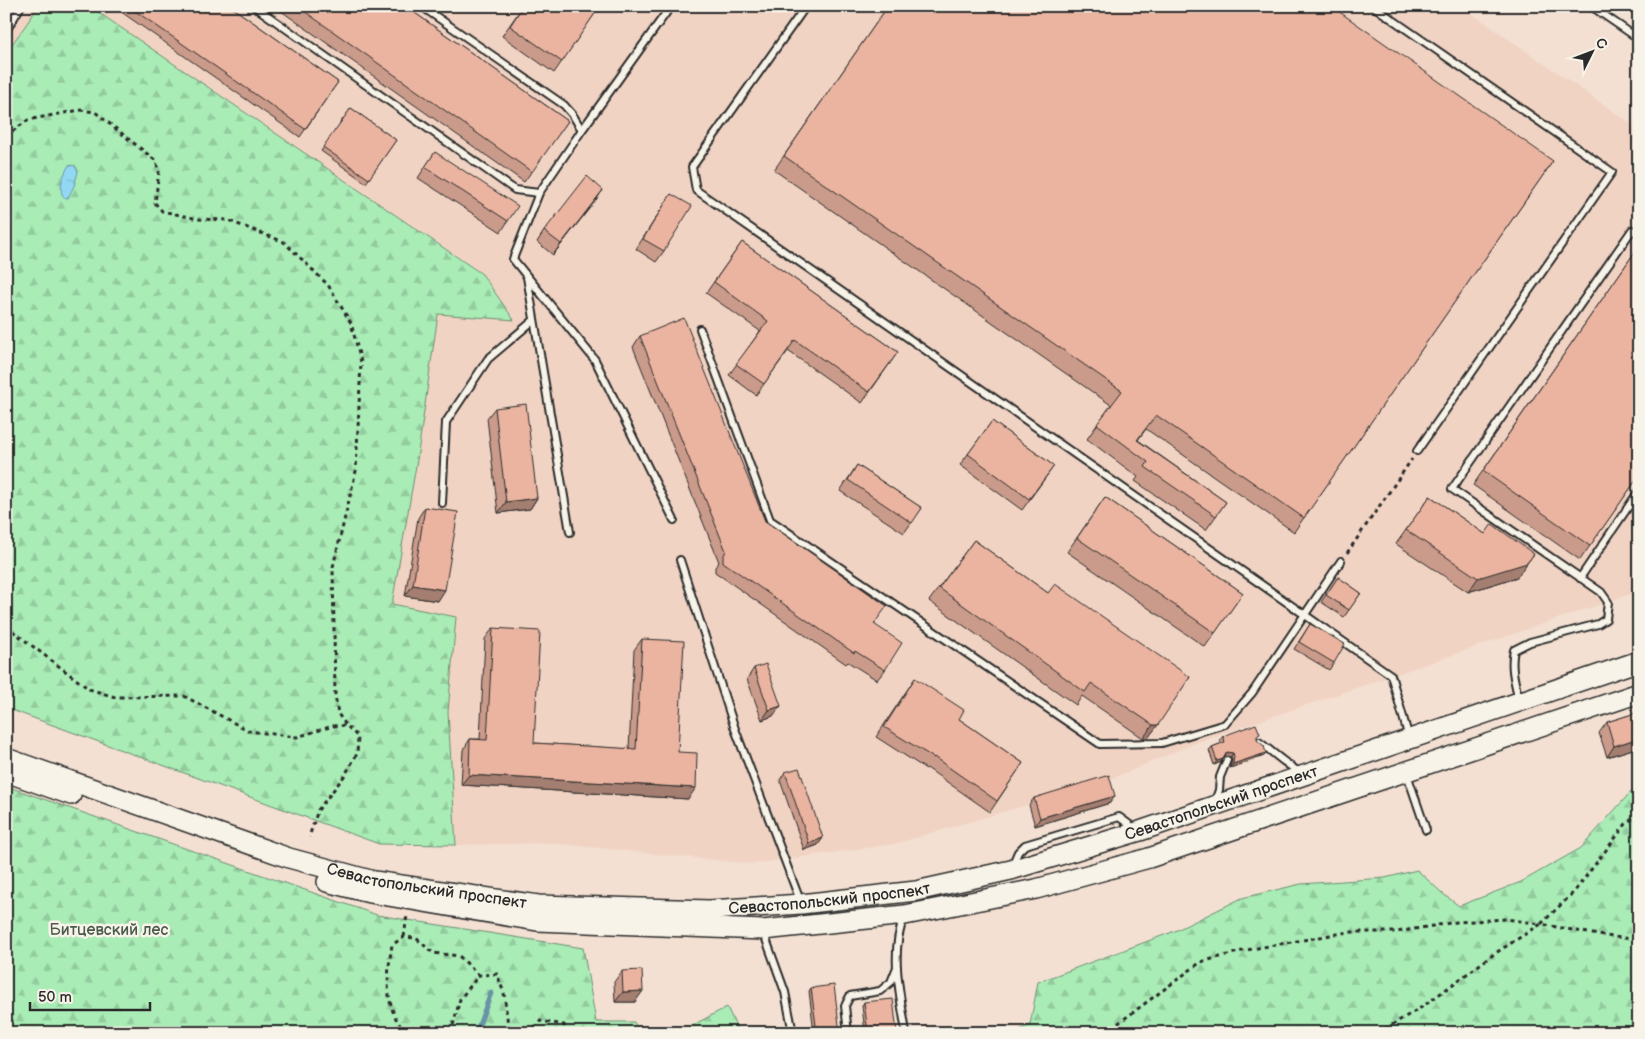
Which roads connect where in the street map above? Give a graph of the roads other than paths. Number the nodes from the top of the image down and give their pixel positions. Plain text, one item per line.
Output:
1 (21, 6) edge
2 (254, 6) edge
3 (421, 6) edge
4 (671, 6) edge
5 (806, 6) edge
6 (1373, 6) edge
7 (1591, 6) edge
8 (6, 30) edge
9 (1639, 39) edge
10 (582, 130) junction
11 (539, 193) junction
12 (1639, 234) edge
13 (527, 276) junction
14 (534, 320) junction
15 (700, 329) dead end
16 (1417, 451) road end
17 (1639, 491) edge
18 (442, 503) dead end
19 (674, 520) dead end
20 (570, 532) dead end
21 (680, 560) dead end
22 (1341, 561) road end
23 (1580, 578) junction
24 (1305, 615) junction
25 (1639, 661) edge
26 (1639, 693) edge
27 (1519, 701) junction
28 (1410, 739) junction
29 (1259, 742) edge
30 (6, 758) edge
31 (1227, 760) edge
32 (1406, 770) junction
33 (6, 772) edge
34 (1304, 775) junction
35 (1213, 806) junction
36 (1426, 830) dead end
37 (801, 904) junction
38 (905, 915) junction
39 (763, 930) junction
40 (898, 966) junction
41 (793, 1033) edge
42 (848, 1033) edge
43 (906, 1033) edge

1 - 8 lane
2 - 11 lane
3 - 10 lane
4 - 10 lane
5 - 24 lane
6 - 16 lane
7 - 9 lane
10 - 11 lane
11 - 13 lane
12 - 23 lane
13 - 14 lane
13 - 19 lane
14 - 18 lane
14 - 20 lane
15 - 24 lane
17 - 23 lane
21 - 37 lane
22 - 24 lane
23 - 27 lane
24 - 28 lane
25 - 27 main road, Севастопольский проспект
26 - 32 main road, Севастопольский проспект
27 - 28 main road, Севастопольский проспект
28 - 34 main road, Севастопольский проспект
29 - 34 lane
30 - 37 main road, Севастопольский проспект
31 - 35 lane
32 - 36 lane
32 - 38 main road, Севастопольский проспект
33 - 39 main road, Севастопольский проспект
34 - 35 main road, Севастопольский проспект
35 - 37 main road, Севастопольский проспект
38 - 39 main road, Севастопольский проспект
38 - 40 lane
39 - 41 lane
40 - 42 lane
40 - 43 lane

